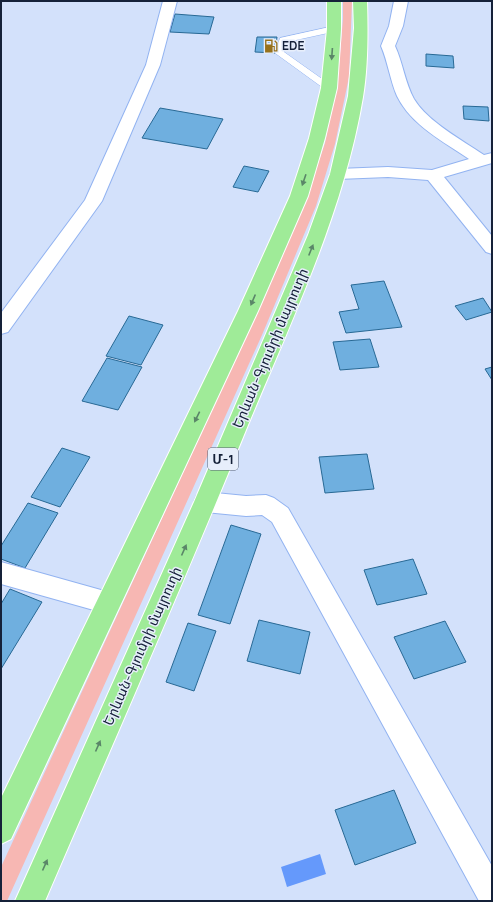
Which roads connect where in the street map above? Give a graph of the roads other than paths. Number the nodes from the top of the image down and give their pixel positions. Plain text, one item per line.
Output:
1 (170, 1) edge
2 (334, 1) edge
3 (360, 1) edge
4 (401, 1) edge
5 (334, 29) junction
6 (329, 88) junction
7 (487, 159) edge
8 (338, 174) junction
9 (433, 175) junction
10 (492, 248) edge
11 (1, 327) edge
12 (205, 502) junction
13 (1, 573) edge
14 (108, 604) junction
15 (1, 829) edge
16 (492, 895) edge
17 (30, 901) edge

1 - 11 street
2 - 5 highway
3 - 8 highway, Երևան-Գյումրի մայրուղի / Մ-1
4 - 7 street
5 -> 6 highway
5 - 6 lane
6 -> 14 highway
7 - 9 street
8 - 9 street
12 -> 8 highway, Երևան-Գյումրի մայրուղի / Մ-1
9 - 10 street
12 - 16 street
17 -> 12 highway, Երևան-Գյումրի մայրուղի / Մ-1
13 - 14 street
14 - 15 highway

